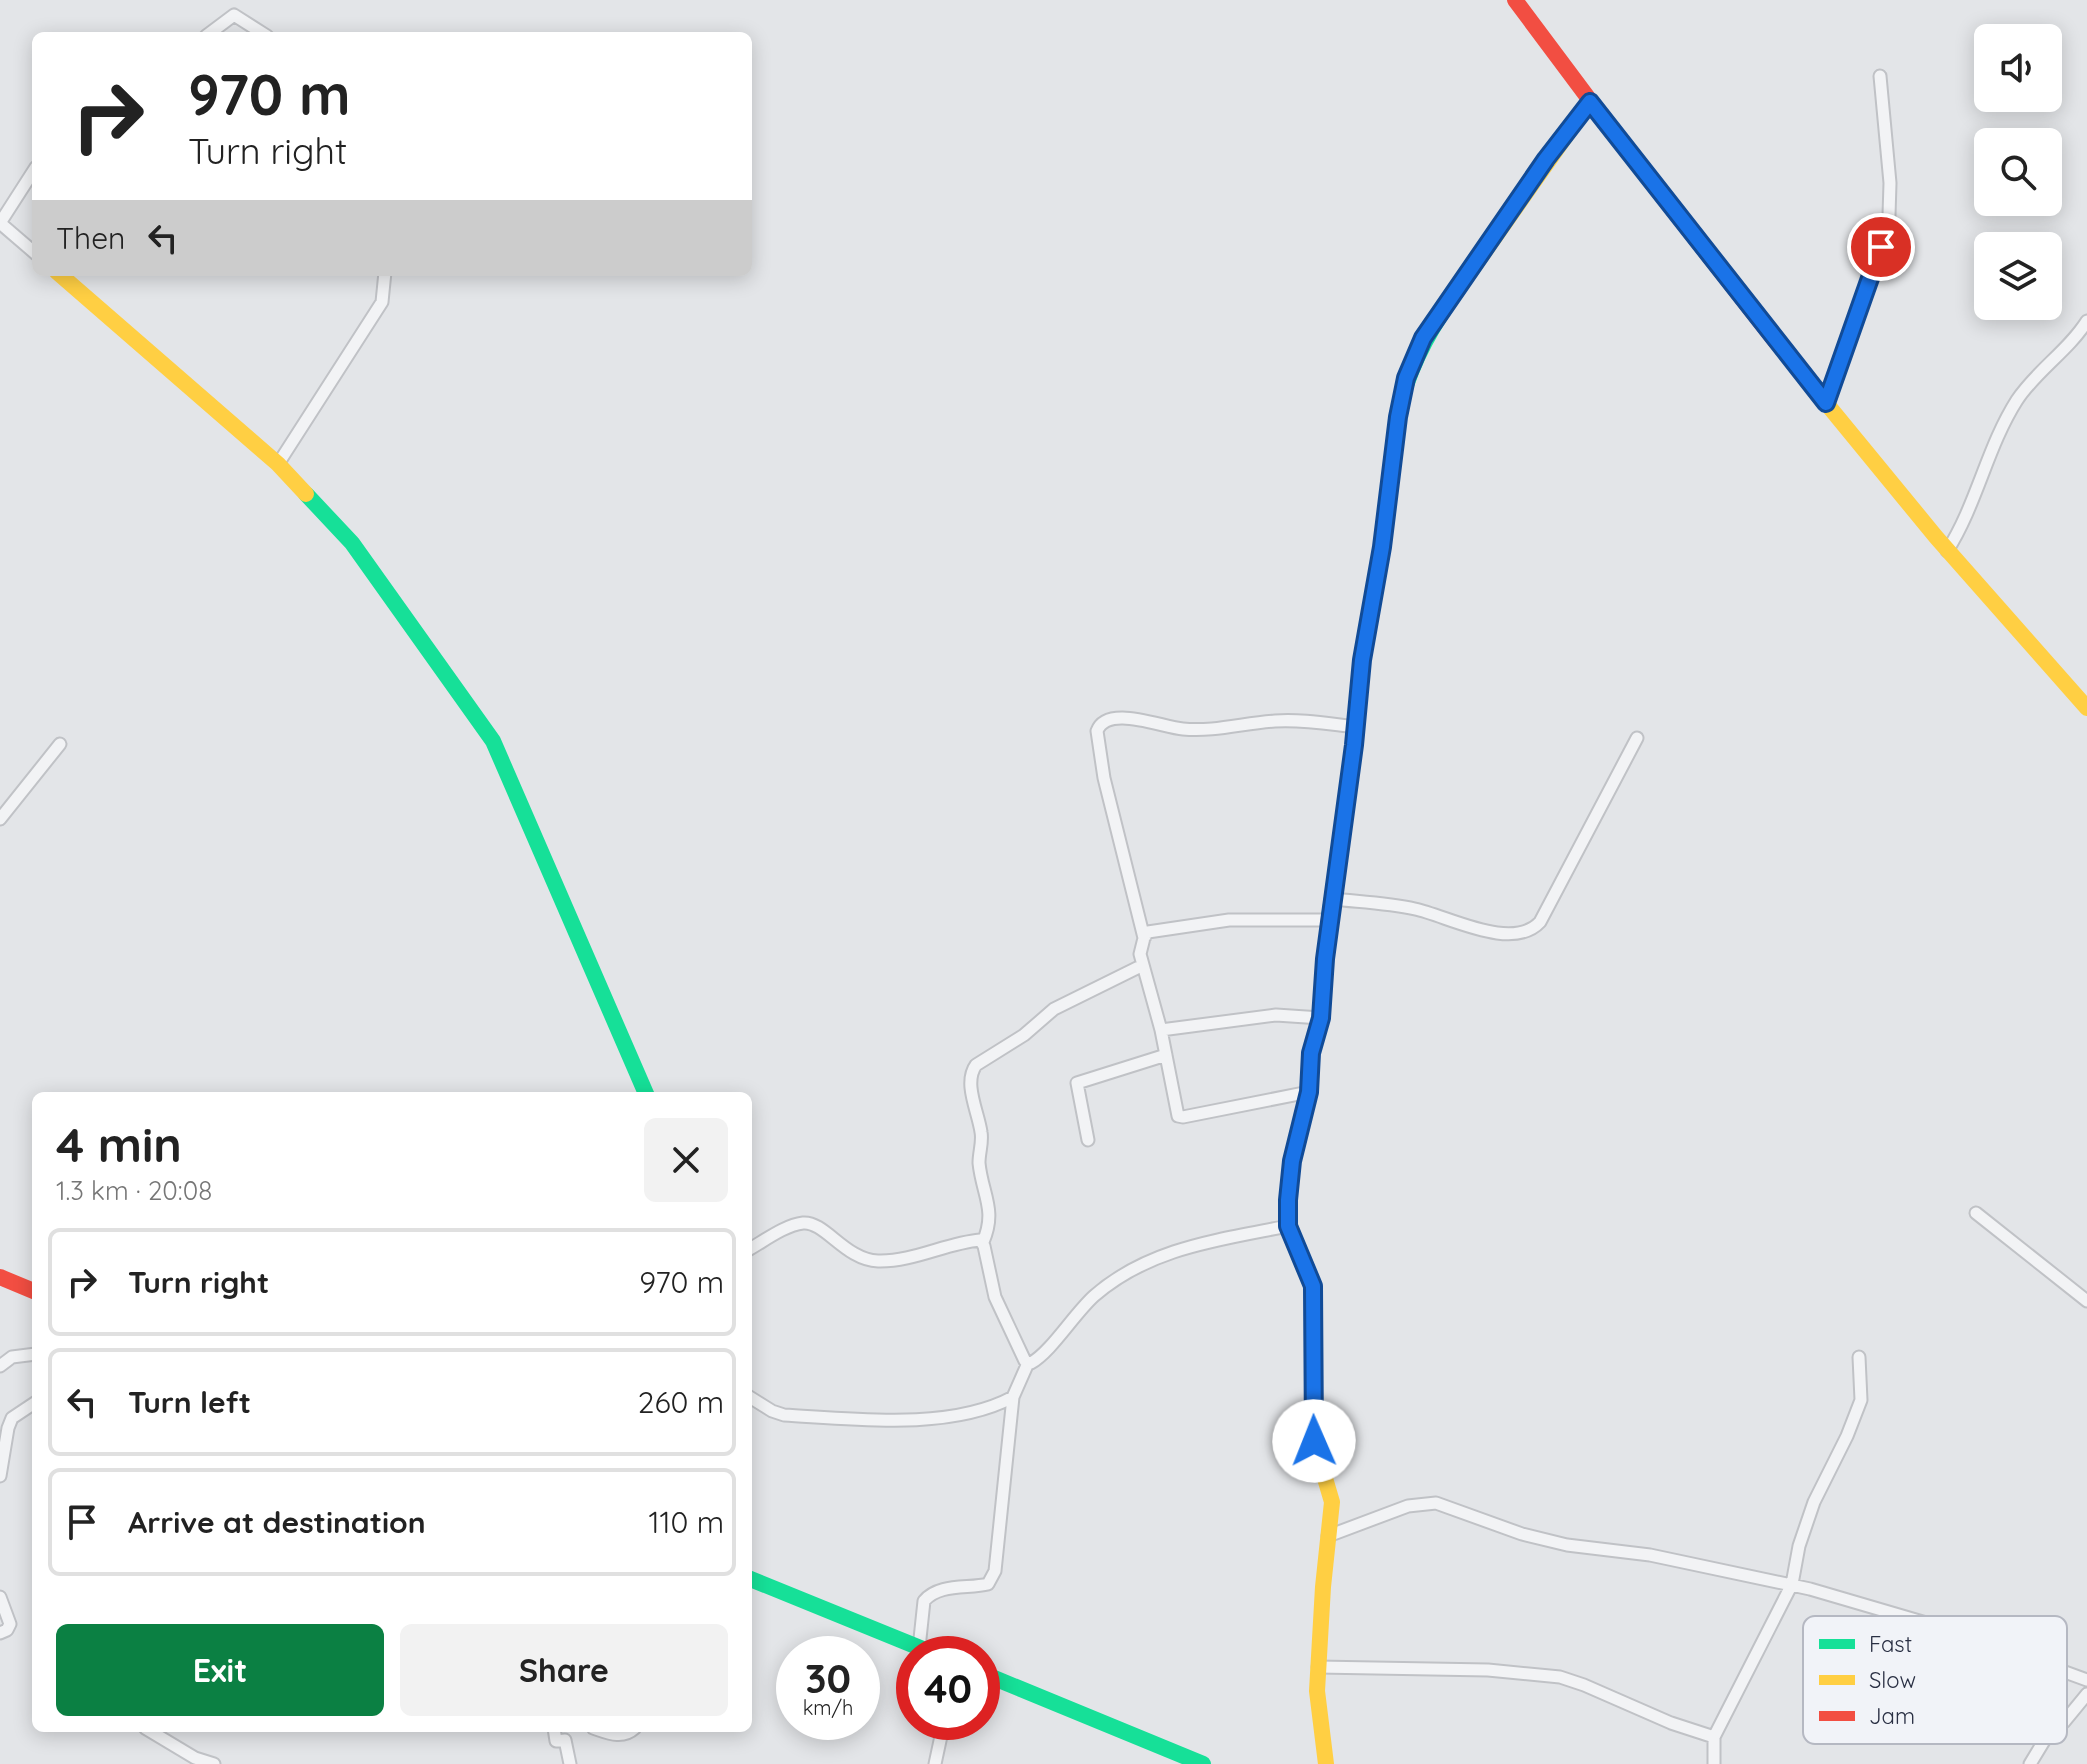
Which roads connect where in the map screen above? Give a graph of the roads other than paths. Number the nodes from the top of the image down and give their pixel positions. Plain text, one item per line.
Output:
1 (1515, 0) edge
2 (211, 32) edge
3 (261, 32) edge
4 (1880, 76) dead end
5 (1590, 102) junction
6 (32, 173) edge
7 (0, 223) edge
8 (32, 251) edge
9 (62, 276) edge
10 (385, 276) edge
11 (2087, 321) edge
12 (1826, 403) junction
13 (278, 464) junction
14 (1947, 551) junction
15 (2087, 708) edge
16 (1356, 727) junction
17 (1637, 738) dead end
18 (60, 744) dead end
19 (0, 819) edge
20 (1333, 899) junction
21 (1329, 920) junction
22 (1144, 938) junction
23 (1143, 965) junction
24 (1321, 1018) junction
25 (1161, 1030) junction
26 (1166, 1055) junction
27 (645, 1092) edge
28 (1309, 1092) junction
29 (1088, 1140) dead end
30 (1976, 1213) dead end
31 (1288, 1226) junction
32 (983, 1242) junction
33 (752, 1248) edge
34 (0, 1277) edge
35 (32, 1290) edge
36 (2087, 1301) edge
37 (32, 1354) edge
38 (1859, 1357) dead end
39 (1028, 1363) junction
40 (0, 1366) edge
41 (1013, 1397) junction
42 (752, 1398) edge
43 (32, 1405) edge
44 (0, 1476) edge
45 (1328, 1536) junction
46 (752, 1580) edge
47 (1792, 1584) junction
48 (0, 1597) edge
49 (1902, 1616) edge
50 (0, 1633) edge
51 (926, 1636) edge
52 (896, 1638) edge
53 (1318, 1667) junction
54 (2067, 1673) edge
55 (1000, 1680) edge
56 (2087, 1680) edge
57 (2087, 1694) edge
58 (2067, 1718) edge
59 (152, 1732) edge
60 (555, 1732) edge
61 (606, 1732) edge
62 (630, 1732) edge
63 (1714, 1737) junction
64 (940, 1740) edge
65 (2042, 1744) edge
66 (214, 1764) edge
67 (570, 1764) edge
68 (935, 1764) edge
69 (1203, 1764) edge
70 (1326, 1764) edge
71 (1714, 1764) edge
72 (2030, 1764) edge

1 - 5 street
2 - 3 street
4 - 12 street
5 - 12 street
5 - 16 street
6 - 7 street
7 - 8 street
9 - 13 street
10 - 13 street
11 - 14 street
12 - 14 street
13 - 27 street
14 - 15 street
16 - 20 street
16 - 22 street
17 - 20 street
18 - 19 street
20 - 21 street
21 - 22 street
21 - 24 street
22 - 23 street
23 - 25 street
23 - 32 street
24 - 25 street
24 - 28 street
25 - 26 street
26 - 28 street
26 - 29 street
28 - 31 street
30 - 36 street
31 - 39 street
31 - 45 street
32 - 33 street
32 - 39 street
34 - 35 street
37 - 40 street
38 - 47 street
39 - 41 street
41 - 42 street
41 - 51 street
43 - 44 street
45 - 47 street
45 - 53 street
46 - 52 street
47 - 49 street
47 - 63 street
48 - 50 street
53 - 63 street
53 - 70 street
54 - 56 street
55 - 69 street
57 - 58 street
59 - 66 street
60 - 67 street
61 - 62 street
63 - 71 street
64 - 68 street
65 - 72 street

